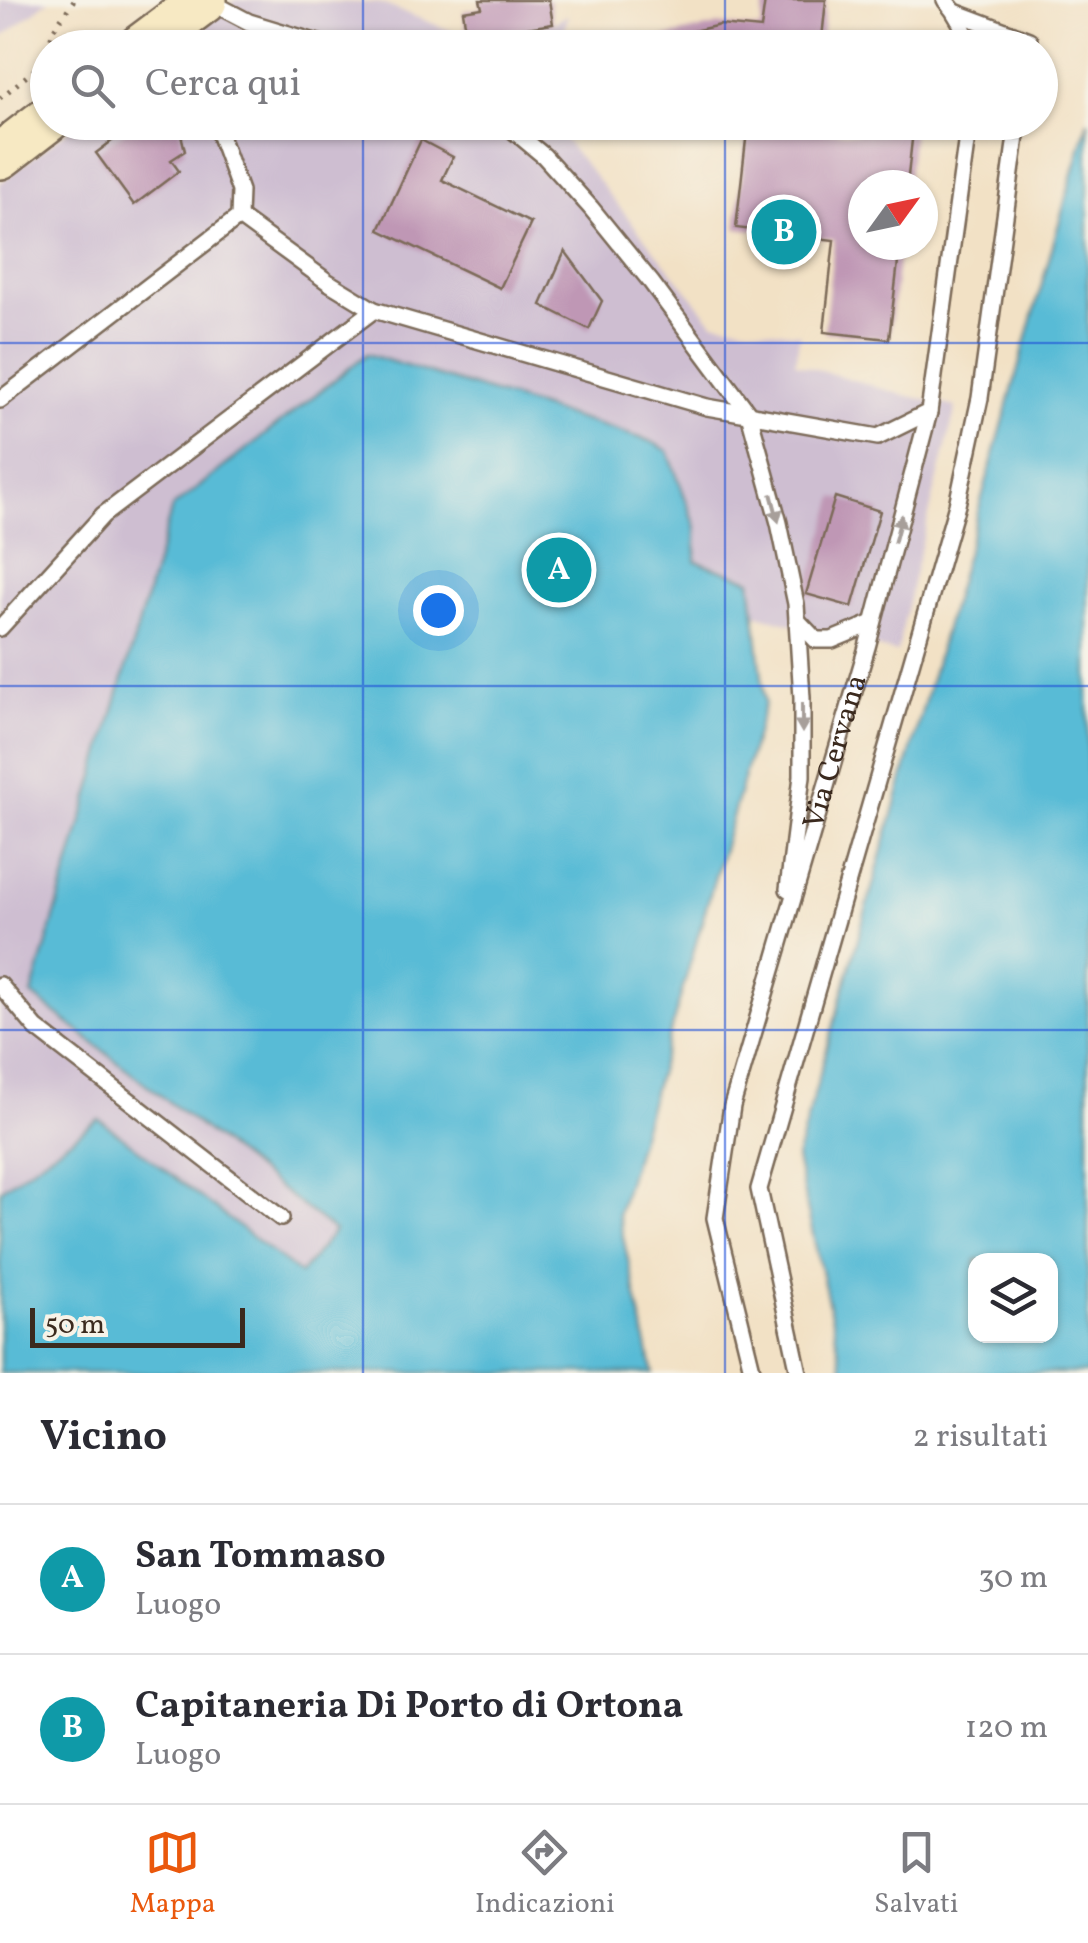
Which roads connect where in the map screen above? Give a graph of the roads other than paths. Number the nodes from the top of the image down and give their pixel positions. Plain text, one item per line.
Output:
1 (205, 0) edge
2 (950, 6) edge
3 (164, 30) edge
4 (275, 30) edge
5 (965, 30) edge
6 (1006, 30) edge
7 (30, 133) edge
8 (222, 140) edge
9 (525, 140) edge
10 (966, 140) edge
11 (1016, 140) edge
12 (0, 156) edge
13 (239, 218) junction
14 (374, 310) junction
15 (0, 400) edge
16 (929, 412) junction
17 (749, 414) junction
18 (797, 620) junction
19 (873, 623) junction
20 (0, 628) edge
21 (783, 932) junction
22 (0, 985) edge
23 (281, 1218) dead end
24 (753, 1373) edge
25 (799, 1373) edge

1 - 3 street
1 - 4 lane
2 - 5 lane
2 - 6 lane
7 - 12 street
8 - 13 lane
9 - 17 lane
10 - 16 lane, Via Cervana
11 - 25 lane
13 - 14 lane
13 - 15 lane
14 - 17 lane
14 - 20 lane
16 - 17 lane
19 -> 16 lane, Via Cervana
17 -> 18 lane
18 - 19 lane
18 -> 21 lane
19 - 21 lane, Via Cervana
21 - 24 lane, Via Cervana
22 - 23 lane

